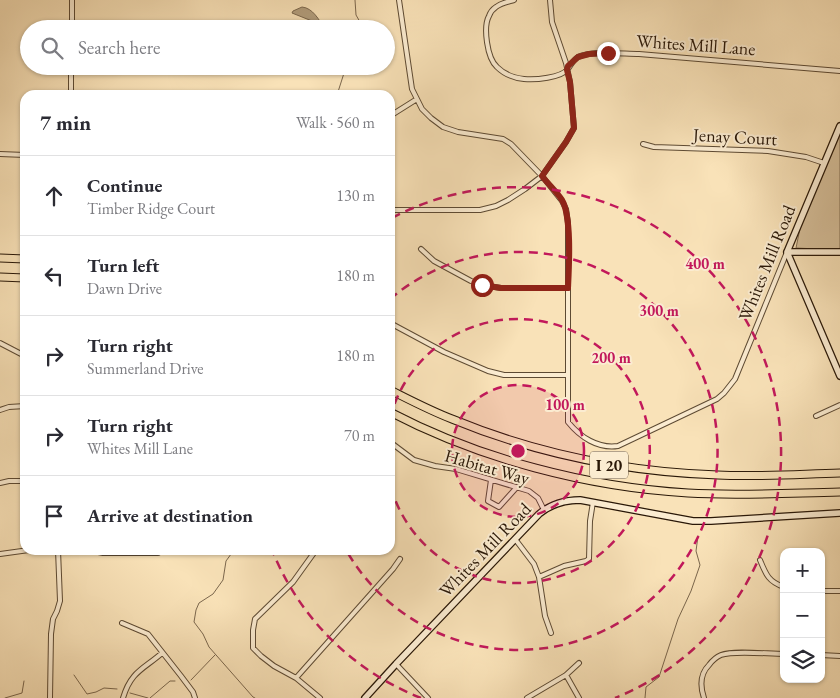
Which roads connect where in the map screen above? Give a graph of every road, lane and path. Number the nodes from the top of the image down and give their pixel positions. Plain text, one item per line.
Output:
1 (72, 0) edge
2 (399, 0) edge
3 (514, 0) edge
4 (550, 0) edge
5 (72, 20) edge
6 (567, 70) junction
7 (840, 71) edge
8 (71, 75) edge
9 (71, 90) edge
10 (417, 99) junction
11 (395, 113) edge
12 (840, 126) edge
13 (643, 144) dead end
14 (0, 154) edge
15 (20, 155) edge
16 (824, 163) junction
17 (542, 176) junction
18 (395, 210) edge
19 (421, 249) dead end
20 (787, 252) junction
21 (840, 252) edge
22 (0, 258) edge
23 (20, 258) edge
24 (0, 277) edge
25 (20, 278) edge
26 (568, 288) junction
27 (395, 326) edge
28 (0, 343) edge
29 (20, 353) edge
30 (567, 375) junction
31 (840, 376) edge
32 (395, 393) edge
33 (840, 405) edge
34 (20, 406) edge
35 (0, 410) edge
36 (395, 414) edge
37 (816, 416) dead end
38 (395, 446) edge
39 (840, 473) edge
40 (491, 480) junction
41 (20, 481) edge
42 (0, 483) edge
43 (517, 487) junction
44 (840, 492) edge
45 (593, 502) junction
46 (544, 510) junction
47 (840, 513) edge
48 (515, 539) junction
49 (20, 551) edge
50 (0, 554) edge
51 (58, 555) edge
52 (312, 555) edge
53 (400, 559) dead end
54 (760, 560) dead end
55 (539, 577) junction
56 (780, 587) edge
57 (825, 591) edge
58 (840, 592) edge
59 (122, 623) dead end
60 (551, 633) dead end
61 (162, 653) junction
62 (780, 654) edge
63 (825, 655) edge
64 (840, 656) edge
65 (579, 663) dead end
66 (396, 664) junction
67 (566, 675) junction
68 (296, 678) junction
69 (50, 698) edge
70 (123, 698) edge
71 (195, 698) edge
72 (320, 698) edge
73 (365, 698) edge
74 (428, 698) edge
75 (526, 698) edge
76 (579, 698) edge
77 (704, 698) edge

1 - 5 street
2 - 10 street
3 - 6 street, Whites Mill Lane
4 - 6 street
6 - 7 street, Whites Mill Lane
6 - 17 street
8 - 9 street
10 - 11 street
10 - 17 street
12 - 16 street, Whites Mill Road
13 - 16 street, Jenay Court
14 - 15 street
16 - 20 street, Whites Mill Road
17 - 18 street
17 - 26 street
19 - 26 street
20 - 21 street
20 - 30 street, Whites Mill Road
20 - 31 street
22 - 23 highway
24 - 25 highway
26 - 30 street
27 - 30 street
28 - 29 street
32 - 39 highway, I 20
33 - 37 street
34 - 35 street
36 - 44 highway, I 20
38 - 40 street, Habitat Way
40 - 43 street, Habitat Way
40 - 43 street
41 - 42 street
43 - 46 street, Habitat Way
45 - 46 street, Whites Mill Road
45 - 47 street, Whites Mill Road
45 - 55 street
46 - 48 street, Whites Mill Road
48 - 55 street
48 - 66 street, Whites Mill Road
49 - 50 street
51 - 69 street
52 - 68 street
53 - 68 street
54 - 56 street
55 - 60 street
57 - 58 street
59 - 61 street
61 - 70 street
61 - 71 street
62 - 77 street
63 - 64 street
65 - 67 street
66 - 73 street, Whites Mill Road
66 - 74 street
67 - 75 street
67 - 76 street
68 - 72 street

